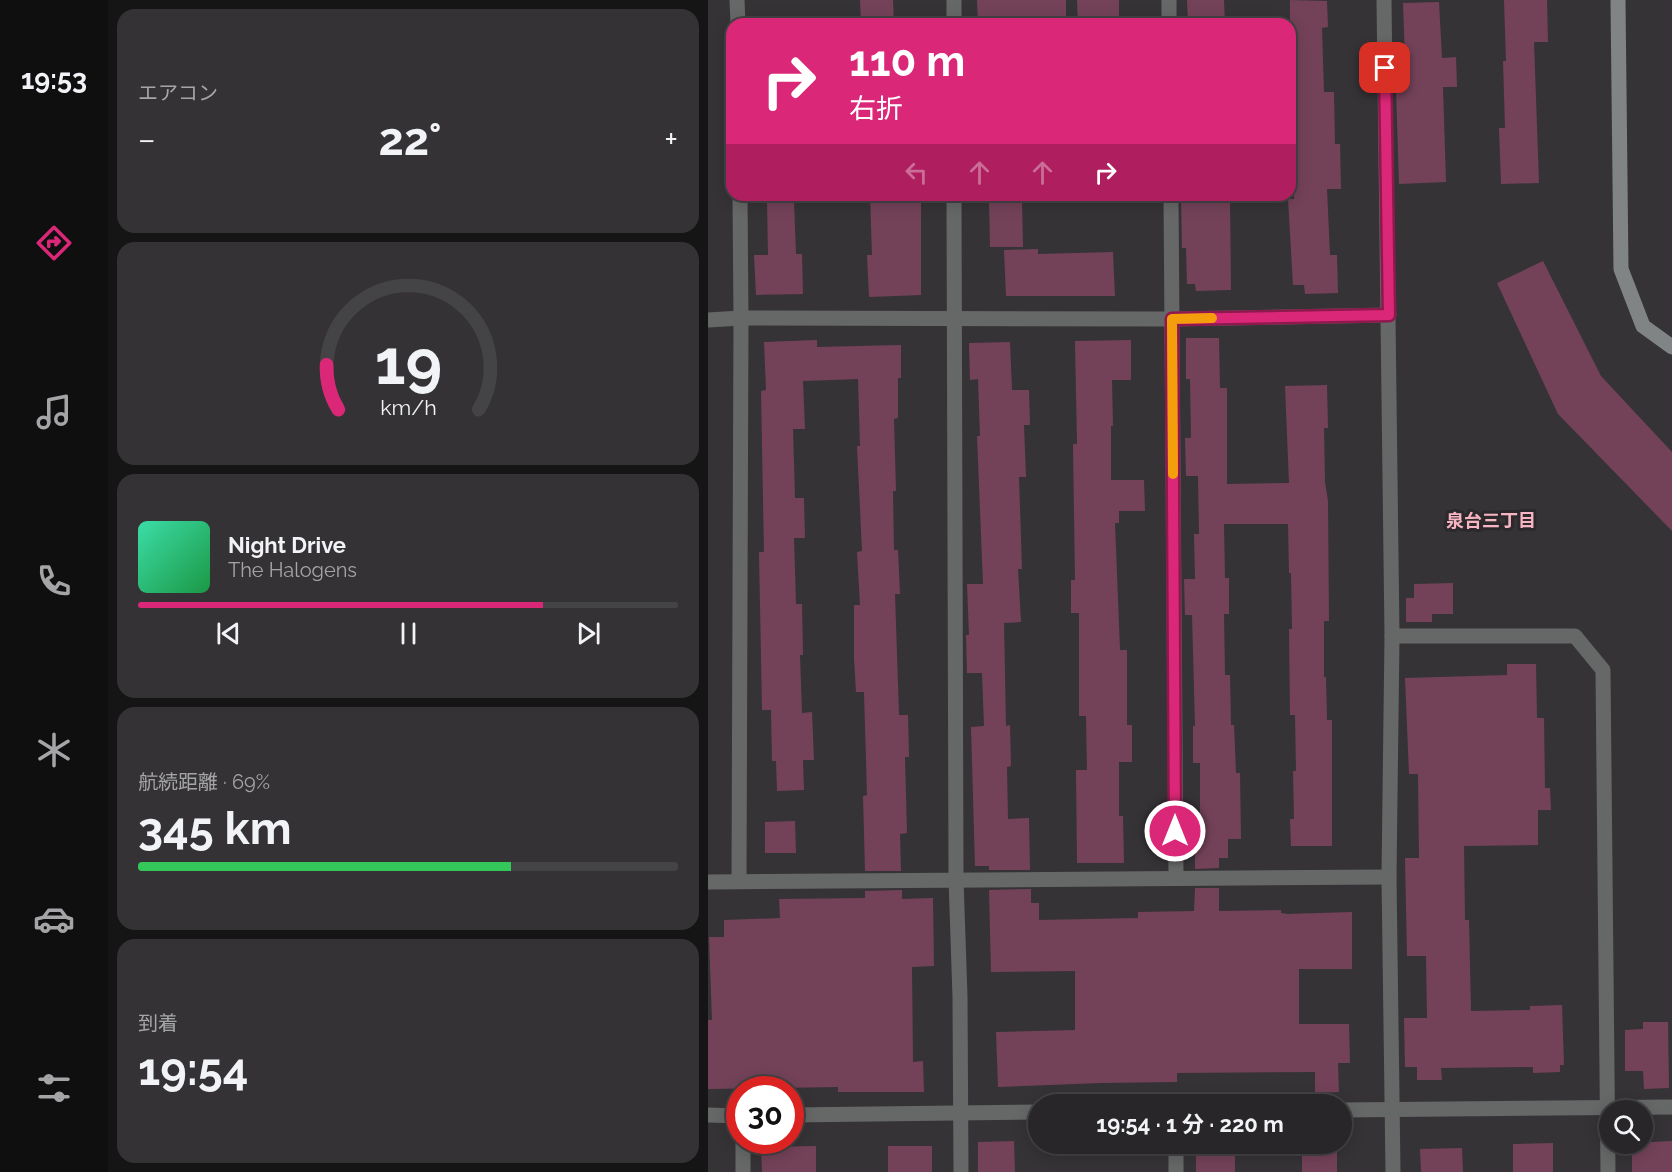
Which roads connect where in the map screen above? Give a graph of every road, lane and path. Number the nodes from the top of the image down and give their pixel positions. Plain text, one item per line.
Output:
1 (738, 0) edge
2 (954, 0) edge
3 (1169, 0) edge
4 (1384, 0) edge
5 (1618, 0) edge
6 (738, 18) edge
7 (954, 18) edge
8 (1169, 18) edge
9 (740, 201) edge
10 (954, 201) edge
11 (1171, 201) edge
12 (1389, 315) junction
13 (741, 318) junction
14 (954, 318) junction
15 (1172, 319) junction
16 (708, 320) edge
17 (1672, 347) edge
18 (1392, 636) junction
19 (1389, 877) junction
20 (1176, 878) junction
21 (956, 879) junction
22 (739, 881) junction
23 (708, 882) edge
24 (1608, 1100) edge
25 (1599, 1106) edge
26 (1653, 1107) edge
27 (1672, 1107) edge
28 (1352, 1110) edge
29 (1392, 1110) junction
30 (960, 1112) junction
31 (1028, 1112) edge
32 (708, 1115) edge
33 (804, 1115) edge
34 (726, 1116) edge
35 (743, 1154) edge
36 (1176, 1154) edge
37 (1608, 1154) edge
38 (743, 1172) edge
39 (961, 1172) edge
40 (1176, 1172) edge
41 (1393, 1172) edge
42 (1608, 1172) edge

1 - 6 street
2 - 7 street
3 - 8 street
4 - 12 street
5 - 17 street
9 - 13 street
10 - 14 street
11 - 15 street
12 - 15 street
12 - 18 street
13 - 14 street
13 - 16 street
13 - 22 street
14 - 15 street
14 - 21 street
15 - 20 street
18 - 19 street
18 - 24 street
19 - 20 street
19 - 29 street
20 - 21 street
21 - 22 street
21 - 30 street
22 - 23 street
25 - 29 street
26 - 27 street
28 - 29 street
29 - 41 street
30 - 31 street
30 - 33 street
30 - 39 street
32 - 34 street
35 - 38 street
36 - 40 street
37 - 42 street

